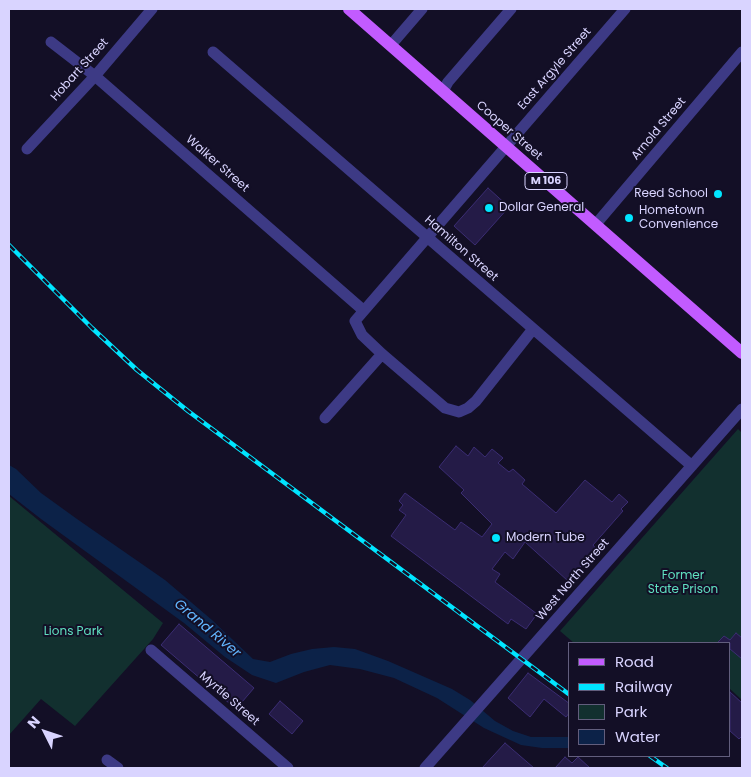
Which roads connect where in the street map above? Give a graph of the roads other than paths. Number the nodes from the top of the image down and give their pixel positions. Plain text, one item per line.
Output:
1 (152, 9) edge
2 (349, 9) edge
3 (422, 9) edge
4 (511, 9) edge
5 (625, 9) edge
6 (51, 42) dead end
7 (391, 45) junction
8 (213, 52) dead end
9 (742, 52) edge
10 (95, 76) junction
11 (443, 91) junction
12 (506, 147) junction
13 (27, 149) dead end
14 (596, 224) junction
15 (427, 237) junction
16 (363, 310) junction
17 (533, 329) junction
18 (742, 353) edge
19 (382, 354) junction
20 (742, 408) edge
21 (325, 418) dead end
22 (692, 466) junction
23 (151, 650) dead end
24 (107, 760) dead end
25 (118, 768) edge
26 (288, 768) edge
27 (425, 768) edge

1 - 10 street, Hobart Street
2 - 7 main road, Cooper Street / M 106
3 - 7 street
4 - 11 street
5 - 12 street, East Argyle Street
6 - 10 street, Walker Street
7 - 11 main road, Cooper Street / M 106
8 - 15 street, Hamilton Street
9 - 14 street, Arnold Street
10 - 13 street, Hobart Street
10 - 16 street, Walker Street
11 - 12 main road, Cooper Street / M 106
12 - 14 main road, Cooper Street / M 106
12 - 15 street, East Argyle Street
14 - 18 main road, Cooper Street / M 106
15 - 16 street, East Argyle Street
15 - 17 street, Hamilton Street
16 - 19 street, East Argyle Street
17 - 19 street
17 - 22 street, Hamilton Street
19 - 21 street
20 - 22 street, West North Street
22 - 27 street, West North Street
23 - 26 street, Myrtle Street
24 - 25 street

